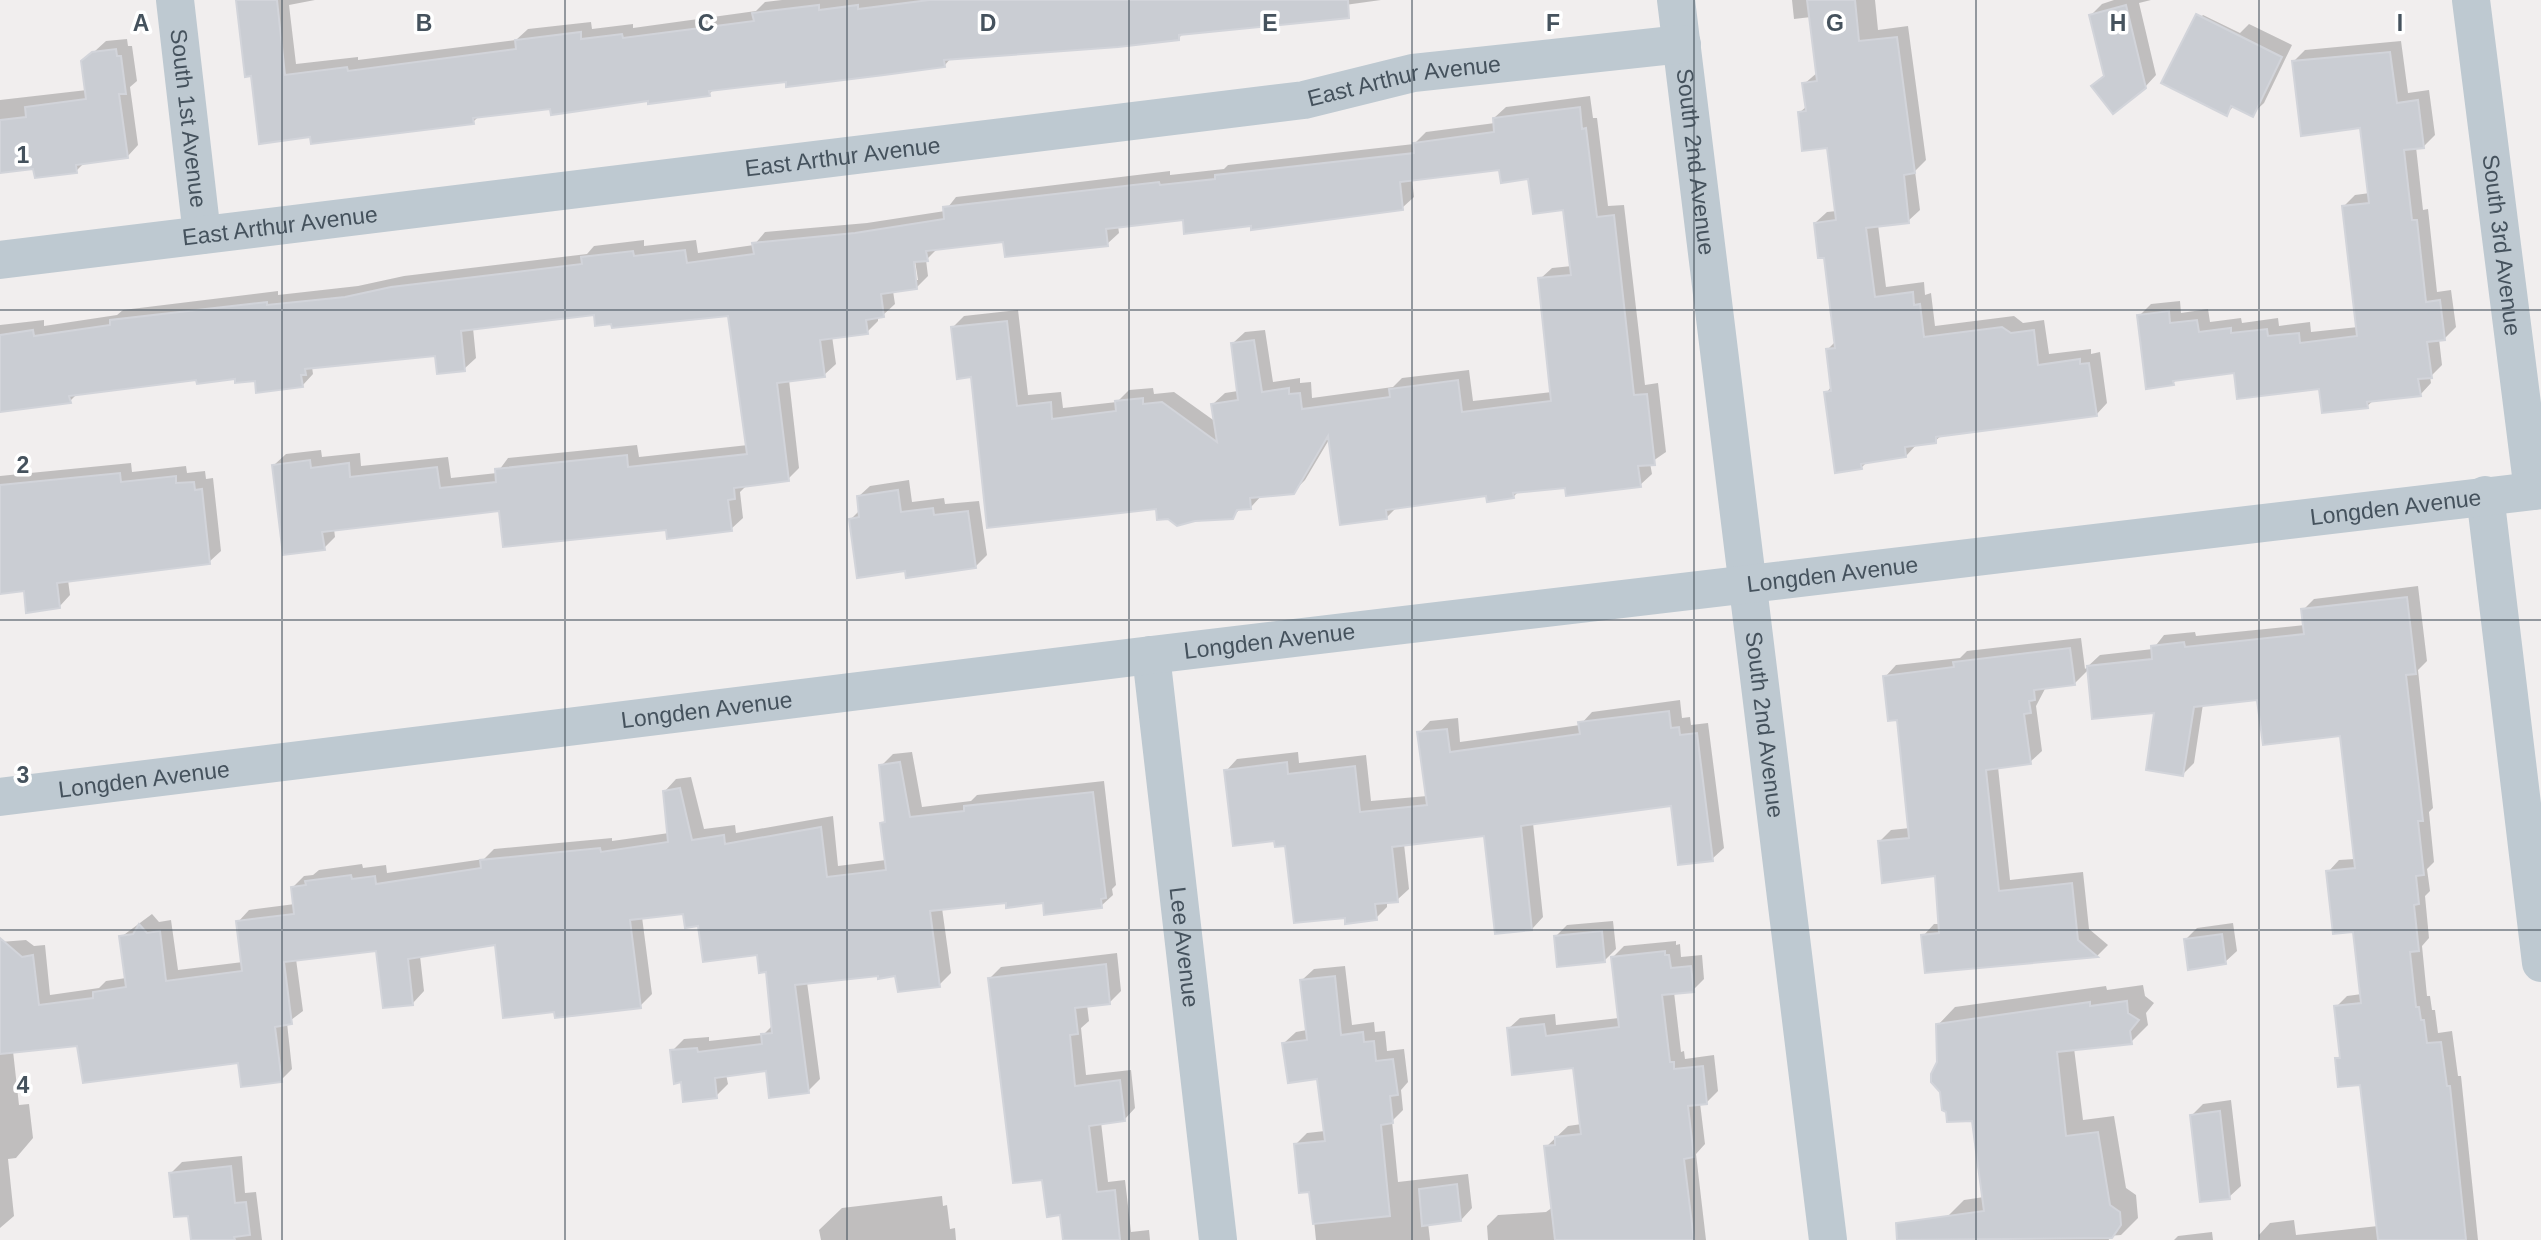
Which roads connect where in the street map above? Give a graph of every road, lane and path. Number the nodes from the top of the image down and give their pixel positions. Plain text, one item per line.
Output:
1 (175, 0) edge
2 (1676, 0) edge
3 (2471, 0) edge
4 (1682, 44) junction
5 (202, 235) junction
6 (0, 260) edge
7 (2537, 490) edge
8 (2485, 495) junction
9 (1748, 586) junction
10 (1151, 655) junction
11 (0, 797) edge
12 (2541, 963) edge
13 (1218, 1240) edge
14 (1828, 1240) edge

1 - 5 street, South 1st Avenue
2 - 4 street, South 2nd Avenue
3 - 7 street, South 3rd Avenue
4 - 5 street, East Arthur Avenue
4 - 9 street, South 2nd Avenue
5 - 6 street, East Arthur Avenue
7 - 8 street, Longden Avenue
8 - 9 street, Longden Avenue
8 - 12 street
9 - 10 street, Longden Avenue
9 - 14 street, South 2nd Avenue
10 - 11 street, Longden Avenue
10 - 13 street, Lee Avenue

